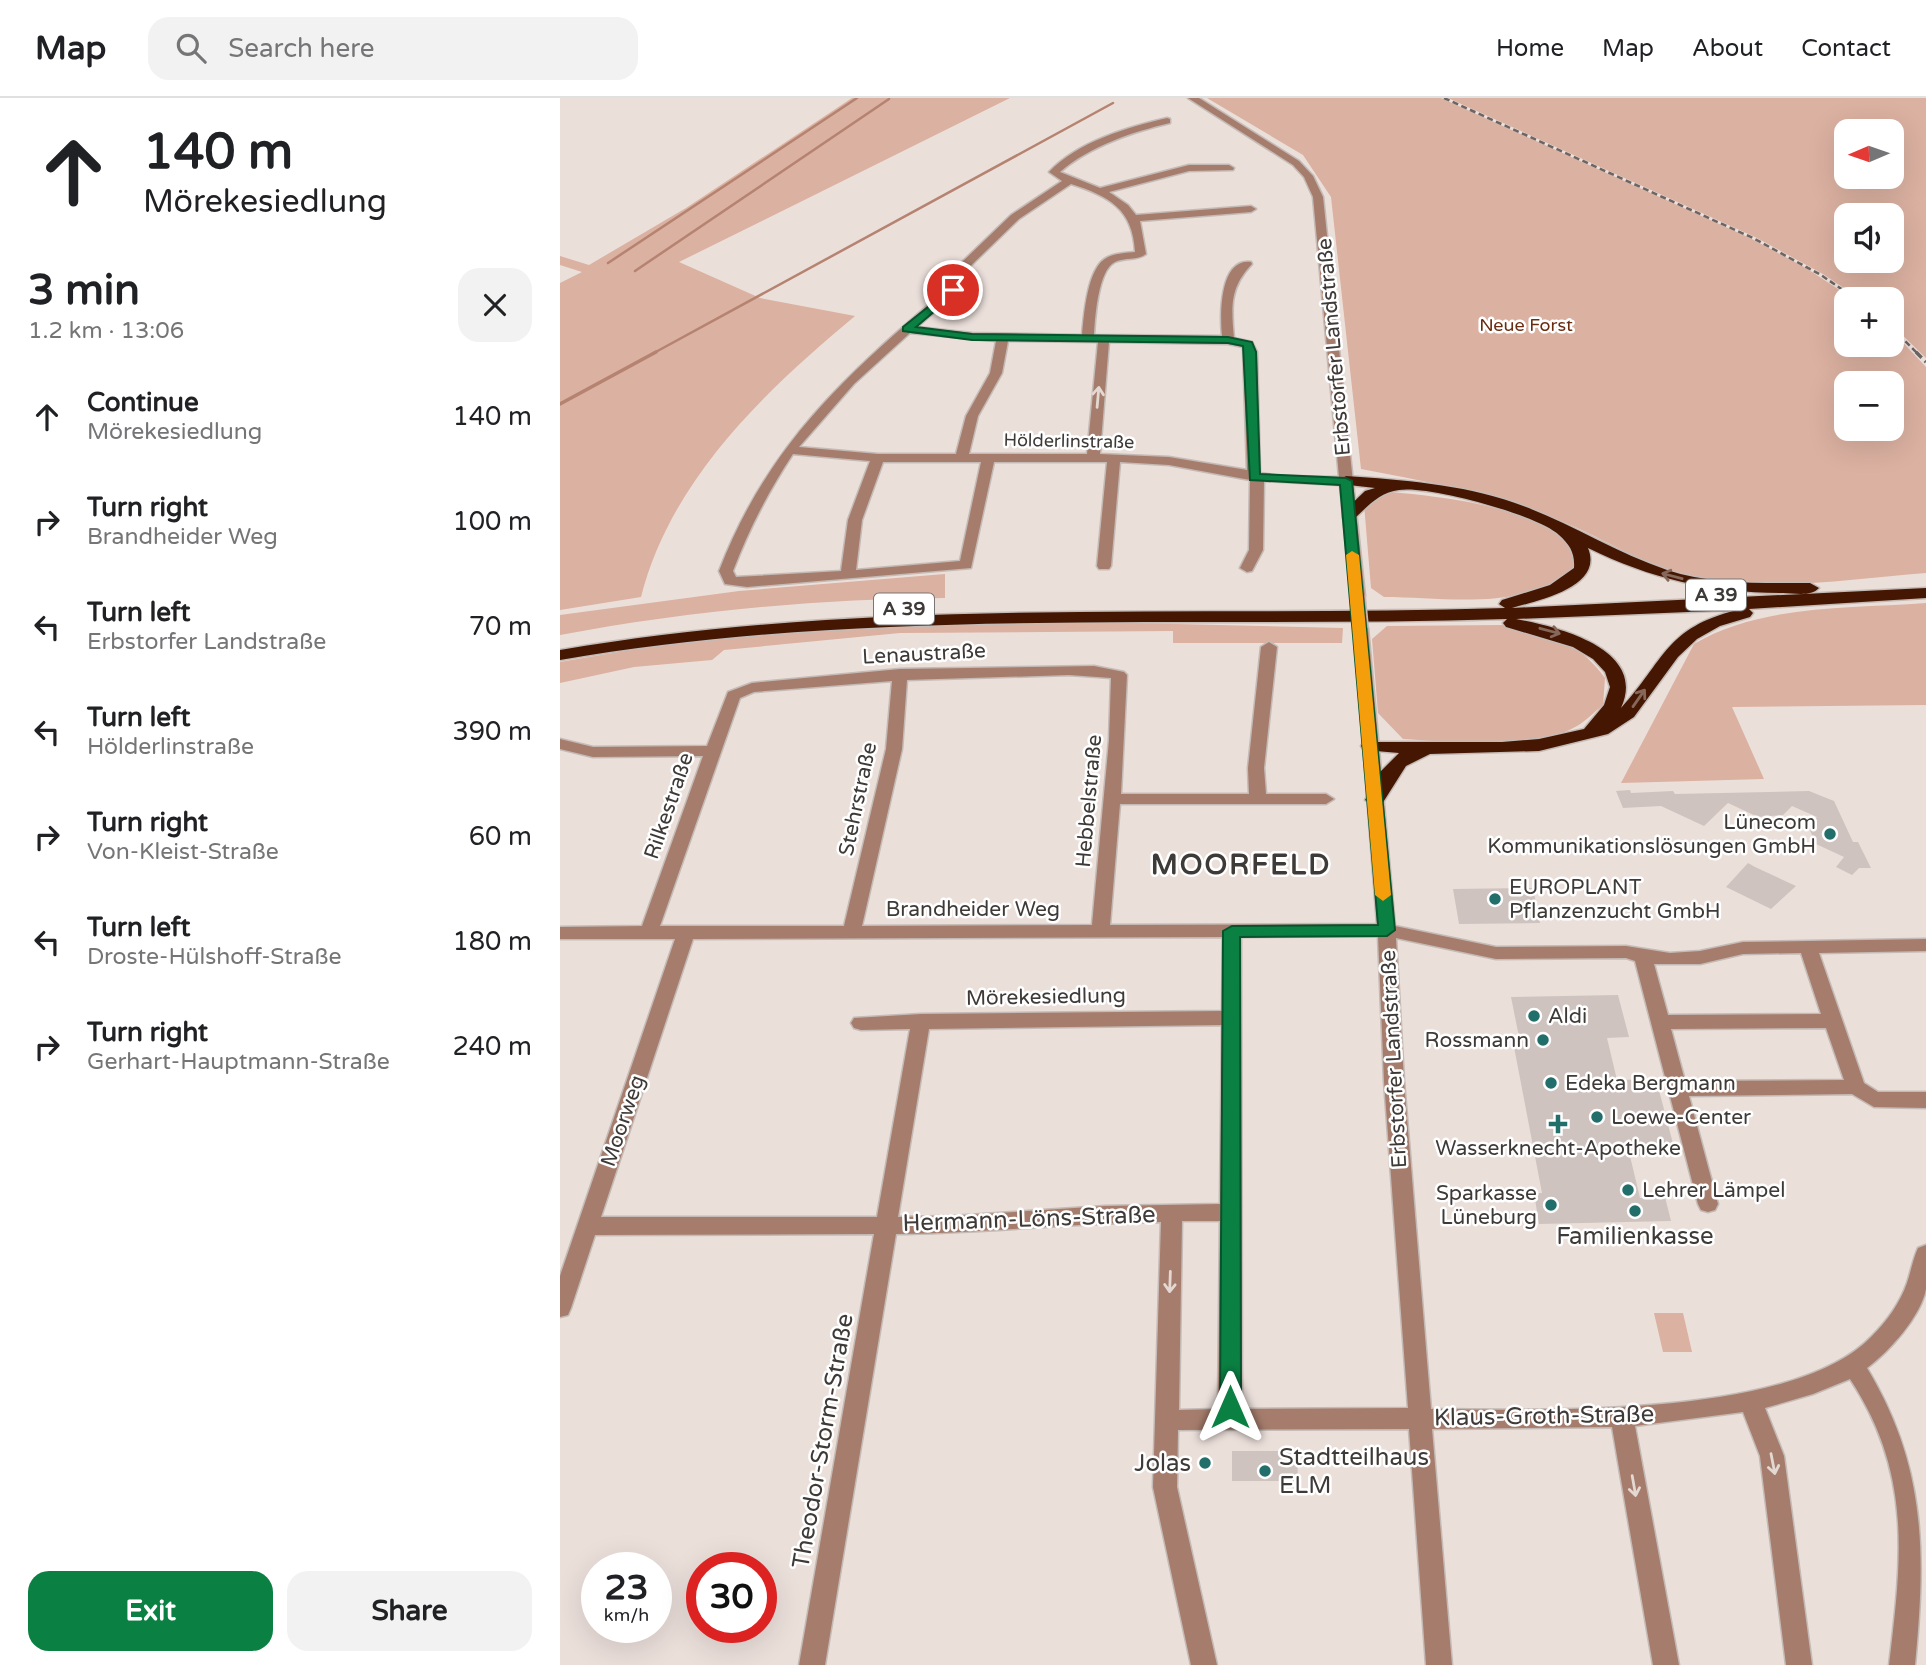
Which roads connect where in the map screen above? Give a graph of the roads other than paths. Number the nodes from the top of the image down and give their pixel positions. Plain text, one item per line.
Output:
1 (1193, 98) edge
2 (1167, 121) dead end
3 (1229, 168) dead end
4 (1070, 180) junction
5 (1100, 191) junction
6 (1251, 209) dead end
7 (1135, 218) junction
8 (1247, 264) dead end
9 (907, 329) junction
10 (1088, 336) junction
11 (1003, 337) junction
12 (1104, 337) junction
13 (1228, 340) junction
14 (790, 450) junction
15 (1093, 457) junction
16 (878, 458) junction
17 (962, 458) junction
18 (988, 458) junction
19 (1114, 458) junction
20 (1256, 477) junction
21 (1346, 481) junction
22 (1411, 485) junction
23 (1349, 515) junction
24 (1557, 525) junction
25 (1104, 566) dead end
26 (1247, 568) dead end
27 (848, 574) junction
28 (1926, 582) edge
29 (1837, 589) junction
30 (1926, 593) edge
31 (1785, 603) junction
32 (1508, 604) junction
33 (1434, 616) junction
34 (560, 644) edge
35 (1269, 648) dead end
36 (560, 655) edge
37 (900, 674) junction
38 (1119, 675) joint
39 (733, 695) joint
40 (1585, 735) junction
41 (560, 744) edge
42 (1371, 746) junction
43 (1439, 747) junction
44 (712, 751) junction
45 (1258, 798) junction
46 (1112, 799) junction
47 (1326, 799) dead end
48 (1375, 800) junction
49 (1387, 930) junction
50 (1232, 931) junction
51 (852, 932) junction
52 (1100, 932) junction
53 (560, 933) edge
54 (649, 933) junction
55 (686, 933) junction
56 (1926, 945) edge
57 (1808, 948) junction
58 (1643, 958) junction
59 (1231, 1018) junction
60 (921, 1021) junction
61 (1833, 1021) junction
62 (861, 1023) dead end
63 (1660, 1023) junction
64 (1856, 1087) junction
65 (1678, 1089) junction
66 (1926, 1100) edge
67 (1708, 1204) dead end
68 (1231, 1212) junction
69 (1172, 1213) junction
70 (886, 1225) junction
71 (588, 1226) junction
72 (1926, 1254) edge
73 (560, 1308) edge
74 (1853, 1365) junction
75 (1750, 1400) junction
76 (1230, 1419) junction
77 (1420, 1419) junction
78 (1622, 1419) junction
79 (1166, 1420) junction
80 (1200, 1664) edge
81 (812, 1665) edge
82 (1440, 1665) edge
83 (1666, 1665) edge
84 (1799, 1665) edge
85 (1902, 1665) edge

1 - 21 street, Erbstorfer Landstraße
2 - 4 street
3 - 5 street
4 - 5 street
4 - 9 street
5 - 7 street
6 - 7 street
7 - 10 street
8 - 13 street
9 - 11 street
9 - 14 street
10 - 11 street
10 - 12 street
11 - 17 street
12 - 13 street
15 -> 12 street
13 - 20 street
14 - 16 street, Hölderlinstraße
14 - 27 street
15 - 18 street, Hölderlinstraße
15 - 19 street, Hölderlinstraße
16 - 17 street, Hölderlinstraße
16 - 27 street
17 - 18 street, Hölderlinstraße
18 - 27 street
19 - 20 street, Hölderlinstraße
19 - 25 street
20 - 21 street, Hölderlinstraße
20 - 26 street
21 - 22 highway
21 - 23 street, Erbstorfer Landstraße
22 - 23 highway
22 - 24 highway
23 - 42 street, Erbstorfer Landstraße, bridge
29 -> 24 highway
24 - 32 highway
28 - 29 highway, A 39
29 - 32 highway, A 39
30 - 31 highway, A 39
31 - 33 highway, A 39
40 -> 31 highway
32 - 34 highway, A 39
33 - 36 highway, A 39
33 -> 40 highway
35 - 45 street
37 - 38 street, Lenaustraße
37 - 39 street, Lenaustraße
37 - 51 street, Stehrstraße
38 - 46 street, Hebbelstraße
39 - 44 street, Rilkestraße
40 - 43 highway
41 - 44 street
42 - 43 highway
42 - 48 street, Erbstorfer Landstraße
43 - 48 highway
44 - 54 street, Rilkestraße
45 - 46 street
45 - 47 street
46 - 52 street, Hebbelstraße
48 - 49 street, Erbstorfer Landstraße
49 - 50 street, Brandheider Weg
49 - 58 street, Brandheider Weg
49 - 77 street, Erbstorfer Landstraße
50 - 52 street, Brandheider Weg
50 - 59 street
51 - 52 street, Brandheider Weg
51 - 55 street, Brandheider Weg
53 - 54 street, Brandheider Weg
54 - 55 street, Brandheider Weg
55 - 71 street, Moorweg
56 - 57 street, Brandheider Weg
57 - 58 street, Brandheider Weg
57 - 61 street
58 - 63 street
59 - 60 street, Mörekesiedlung
59 - 68 street
60 - 62 street, Mörekesiedlung
60 - 70 street, Theodor-Storm-Straße
61 - 63 street
61 - 64 street
63 - 65 street
64 - 65 street
64 - 66 street
65 - 67 street
68 - 69 street, Hermann-Löns-Straße
68 - 76 street
69 - 70 street, Hermann-Löns-Straße
69 -> 79 street, Hermann-Löns-Straße
70 - 71 street
70 - 81 street, Theodor-Storm-Straße
71 - 73 street, Moorweg
72 - 74 street, Klaus-Groth-Straße
74 - 75 street, Klaus-Groth-Straße
74 - 85 street
75 - 78 street, Klaus-Groth-Straße
75 -> 84 street
76 - 77 street
76 - 79 street
77 - 78 street, Klaus-Groth-Straße
77 - 82 street, Erbstorfer Landstraße
78 -> 83 street
79 - 80 street, Hermann-Löns-Straße

